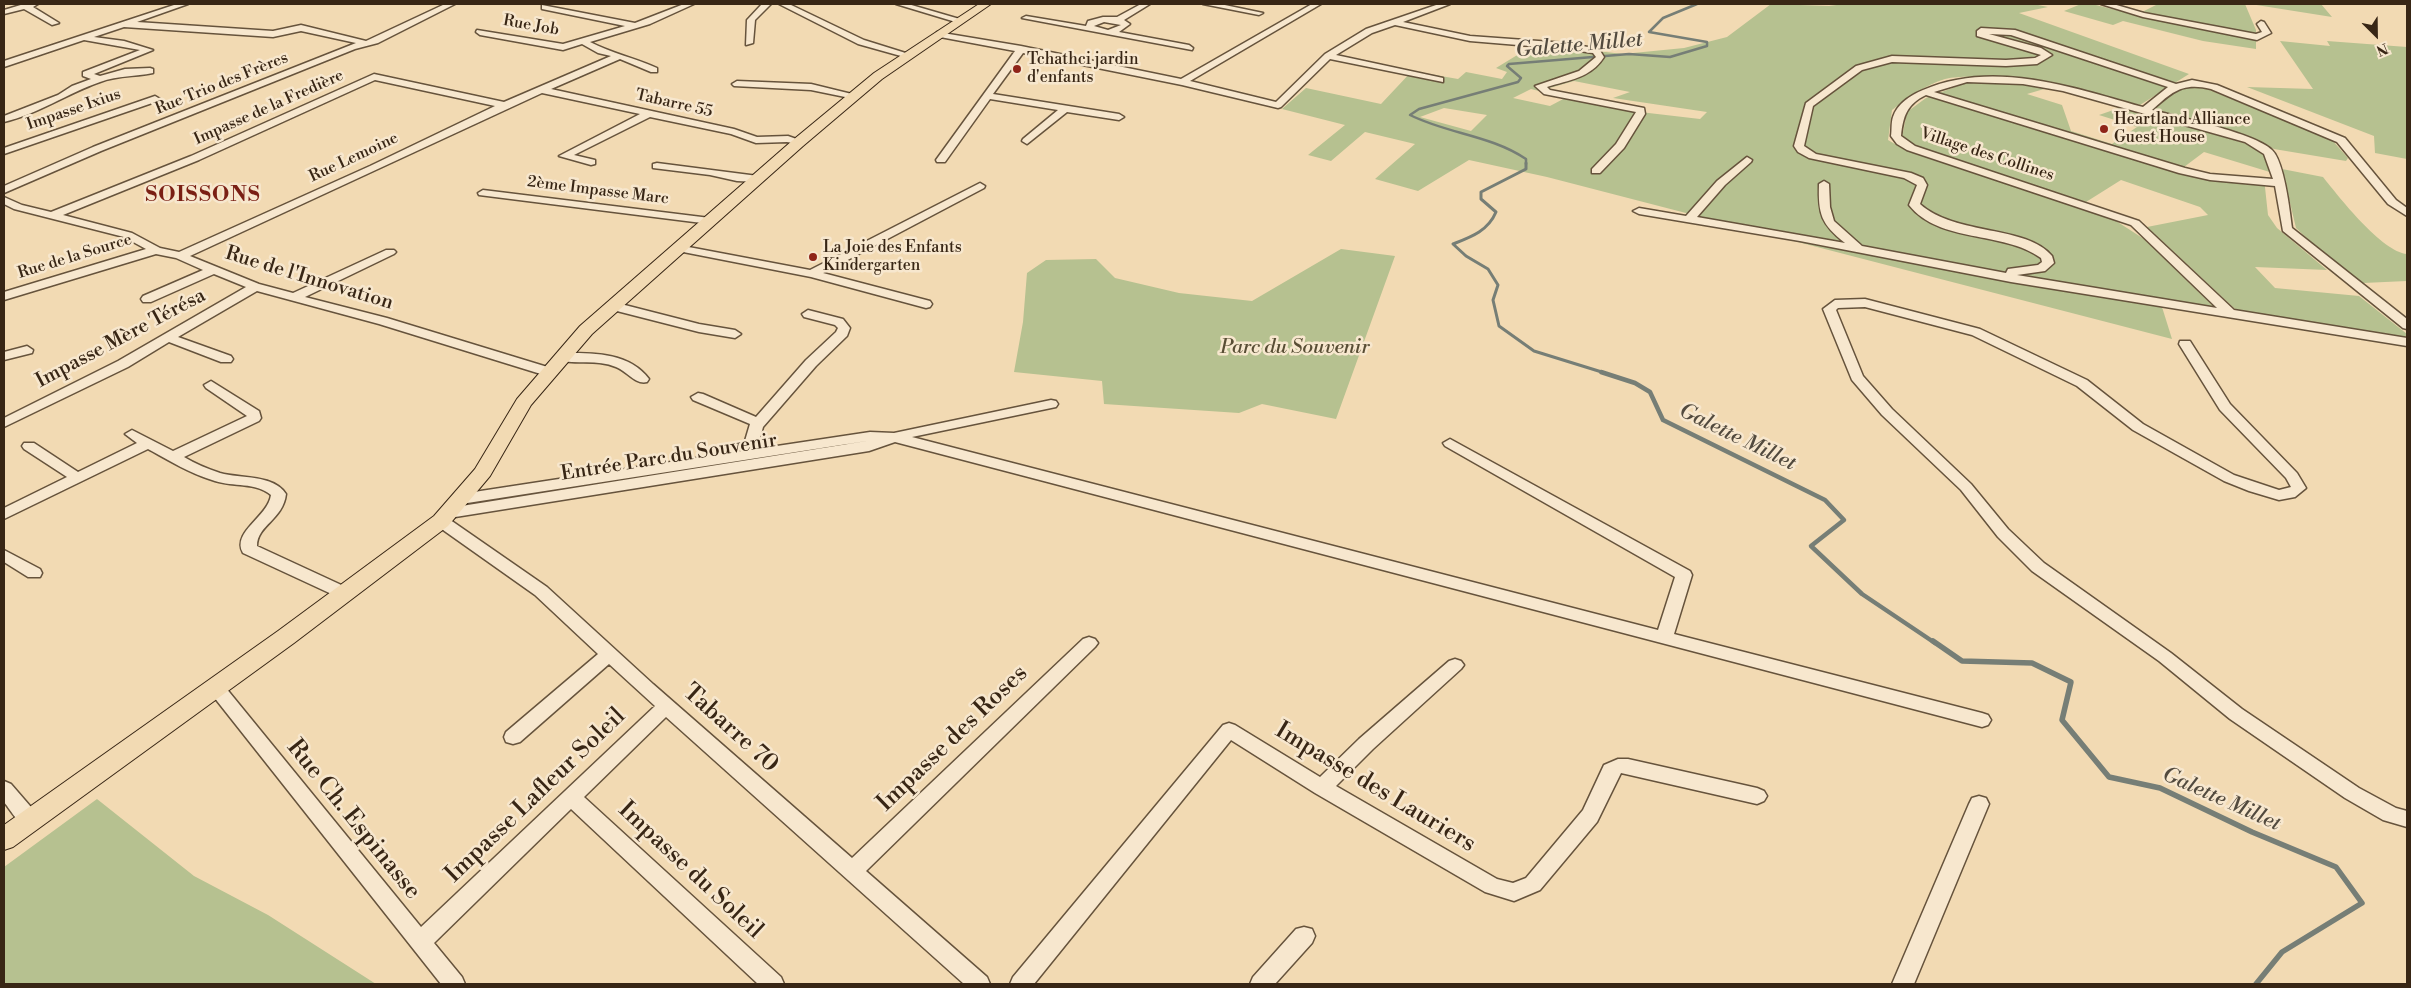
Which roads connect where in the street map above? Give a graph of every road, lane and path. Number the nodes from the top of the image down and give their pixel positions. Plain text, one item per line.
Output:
1 (184, 4) edge
2 (451, 4) edge
3 (690, 4) edge
4 (767, 4) edge
5 (783, 4) edge
6 (900, 4) edge
7 (986, 4) edge
8 (1146, 4) edge
9 (1207, 4) edge
10 (1317, 4) edge
11 (1446, 4) edge
12 (2105, 4) edge
13 (29, 5) edge
14 (545, 8) dead end
15 (4, 12) edge
16 (1259, 13) dead end
17 (1026, 18) dead end
18 (959, 20) junction
19 (1118, 20) junction
20 (1396, 22) junction
21 (55, 23) dead end
22 (122, 24) junction
23 (2261, 24) dead end
24 (634, 26) junction
25 (1092, 27) junction
26 (480, 32) dead end
27 (1122, 33) junction
28 (940, 34) junction
29 (84, 38) junction
30 (584, 42) junction
31 (367, 43) junction
32 (749, 43) dead end
33 (1189, 48) dead end
34 (1022, 49) junction
35 (908, 55) junction
36 (619, 56) junction
37 (1328, 56) junction
38 (4, 64) edge
39 (654, 70) dead end
40 (150, 71) dead end
41 (99, 79) junction
42 (1440, 80) dead end
43 (1182, 82) junction
44 (737, 84) dead end
45 (2174, 86) junction
46 (543, 90) junction
47 (1925, 92) junction
48 (855, 96) junction
49 (987, 96) junction
50 (155, 99) dead end
51 (503, 105) junction
52 (1066, 108) junction
53 (2145, 110) junction
54 (648, 114) junction
55 (1120, 117) dead end
56 (4, 119) edge
57 (1026, 141) dead end
58 (798, 143) junction
59 (4, 151) edge
60 (941, 160) dead end
61 (1747, 160) dead end
62 (591, 162) dead end
63 (657, 166) dead end
64 (1596, 171) dead end
65 (758, 179) junction
66 (2280, 183) junction
67 (1824, 184) dead end
68 (980, 186) dead end
69 (4, 190) edge
70 (483, 193) dead end
71 (4, 200) edge
72 (1639, 211) dead end
73 (2407, 213) edge
74 (54, 215) junction
75 (1689, 219) junction
76 (710, 220) junction
77 (678, 248) junction
78 (1859, 249) junction
79 (156, 250) junction
80 (390, 252) dead end
81 (180, 256) junction
82 (213, 270) junction
83 (812, 274) junction
84 (2011, 278) junction
85 (255, 287) junction
86 (4, 296) edge
87 (295, 298) junction
88 (147, 299) dead end
89 (926, 304) dead end
90 (613, 306) junction
91 (2230, 313) junction
92 (808, 314) dead end
93 (2407, 325) edge
94 (735, 334) dead end
95 (169, 338) junction
96 (2407, 342) edge
97 (2185, 344) dead end
98 (27, 350) dead end
99 (4, 356) edge
100 (562, 358) junction
101 (226, 359) dead end
102 (549, 372) junction
103 (642, 379) dead end
104 (211, 385) dead end
105 (698, 397) dead end
106 (1051, 404) dead end
107 (4, 422) edge
108 (759, 423) junction
109 (132, 434) dead end
110 (894, 437) junction
111 (148, 443) junction
112 (1450, 443) dead end
113 (29, 446) dead end
114 (748, 454) junction
115 (173, 457) junction
116 (78, 478) junction
117 (7, 509) edge
118 (450, 511) junction
119 (4, 555) edge
120 (34, 573) dead end
121 (344, 593) junction
122 (1664, 638) junction
123 (1089, 643) dead end
124 (610, 654) junction
125 (1455, 665) dead end
126 (215, 688) junction
127 (666, 706) junction
128 (1982, 720) dead end
129 (513, 737) dead end
130 (1322, 788) junction
131 (4, 789) edge
132 (1758, 796) dead end
133 (571, 797) junction
134 (1979, 804) dead end
135 (2407, 819) edge
136 (30, 820) junction
137 (4, 839) edge
138 (852, 871) junction
139 (1304, 936) dead end
140 (419, 943) junction
141 (454, 984) edge
142 (773, 984) edge
143 (980, 984) edge
144 (1021, 984) edge
145 (1261, 984) edge
146 (1904, 984) edge

1 - 22 street
2 - 31 street, Rue Trio des Frères
3 - 24 street, Rue Job
4 - 32 street
5 - 35 street
6 - 18 street
7 - 18 main road
8 - 19 street
9 - 16 street
10 - 43 street
11 - 20 street
12 - 23 street
13 - 15 street
13 - 21 street
14 - 24 street
17 - 25 street
18 - 28 main road
19 - 25 street
19 - 27 street
20 - 37 street
20 - 64 street
22 - 29 street
22 - 31 street
24 - 30 street, Rue Job
25 - 27 street
26 - 30 street, Rue Job
27 - 33 street
28 - 34 street
28 - 35 main road
29 - 38 street
29 - 41 street
30 - 36 street
31 - 69 street, Rue Trio des Frères
34 - 43 street
34 - 49 street
35 - 48 main road
36 - 39 street
36 - 46 street, Rue Lemoine
37 - 42 street
37 - 43 street
40 - 41 street
41 - 56 street
44 - 48 street
45 - 53 street
45 - 73 street
45 - 84 street
46 - 51 street, Rue Lemoine
46 - 54 street, Tabarre 55
47 - 53 street, Village des Collines
47 - 66 street
47 - 91 street, Village des Collines
48 - 58 main road
49 - 52 street
49 - 60 street
50 - 59 street, Impasse Ixius
51 - 74 street, Impasse de la Fredière
51 - 81 street, Rue Lemoine
52 - 55 street
52 - 57 street
53 - 66 street, Village des Collines
54 - 58 street, Tabarre 55
54 - 62 street
58 - 65 main road
61 - 75 street
63 - 65 street
65 - 76 main road
66 - 93 street, Village des Collines
67 - 78 street
68 - 83 street
70 - 76 street, 2ème Impasse Marc
71 - 74 street, Rue de l'Innovation
72 - 75 street
74 - 79 street, Rue de l'Innovation
75 - 78 street
76 - 77 main road
77 - 83 street
77 - 90 main road
78 - 84 street
79 - 81 street, Rue de l'Innovation
79 - 86 street, Rue de la Source
80 - 87 street
81 - 82 street, Rue de l'Innovation
82 - 85 street, Rue de l'Innovation
82 - 88 street
83 - 89 street
84 - 91 street
85 - 87 street, Rue de l'Innovation
85 - 95 street, Impasse Mère Térésa
87 - 102 street, Rue de l'Innovation
90 - 94 street
90 - 100 main road
91 - 96 street
92 - 108 street
95 - 101 street
95 - 107 street, Impasse Mère Térésa
97 - 135 street
98 - 99 street
100 - 102 main road
100 - 103 street
102 - 118 main road
104 - 115 street
105 - 108 street
106 - 110 street, Entrée Parc du Souvenir
108 - 114 street
109 - 111 street
110 - 114 street, Entrée Parc du Souvenir
110 - 118 street, Entrée Parc du Souvenir
110 - 122 street
111 - 115 street
111 - 116 street
112 - 122 street
113 - 116 street
114 - 118 street, Entrée Parc du Souvenir
115 - 121 street
116 - 117 street
118 - 121 main road
118 - 124 street, Tabarre 70
119 - 120 street
121 - 126 main road
122 - 128 street
123 - 138 street, Impasse des Roses
124 - 127 street, Tabarre 70
124 - 129 street
125 - 130 street
126 - 136 main road
126 - 140 street, Rue Ch. Espinasse
127 - 133 street, Impasse Lafleur Soleil
127 - 138 street, Tabarre 70
130 - 132 street, Impasse des Lauriers
130 - 144 street, Impasse des Lauriers
131 - 136 street
133 - 140 street, Impasse Lafleur Soleil
133 - 142 street, Impasse du Soleil
134 - 146 street
136 - 137 main road
138 - 143 street, Tabarre 70
139 - 145 street
140 - 141 street, Rue Ch. Espinasse

